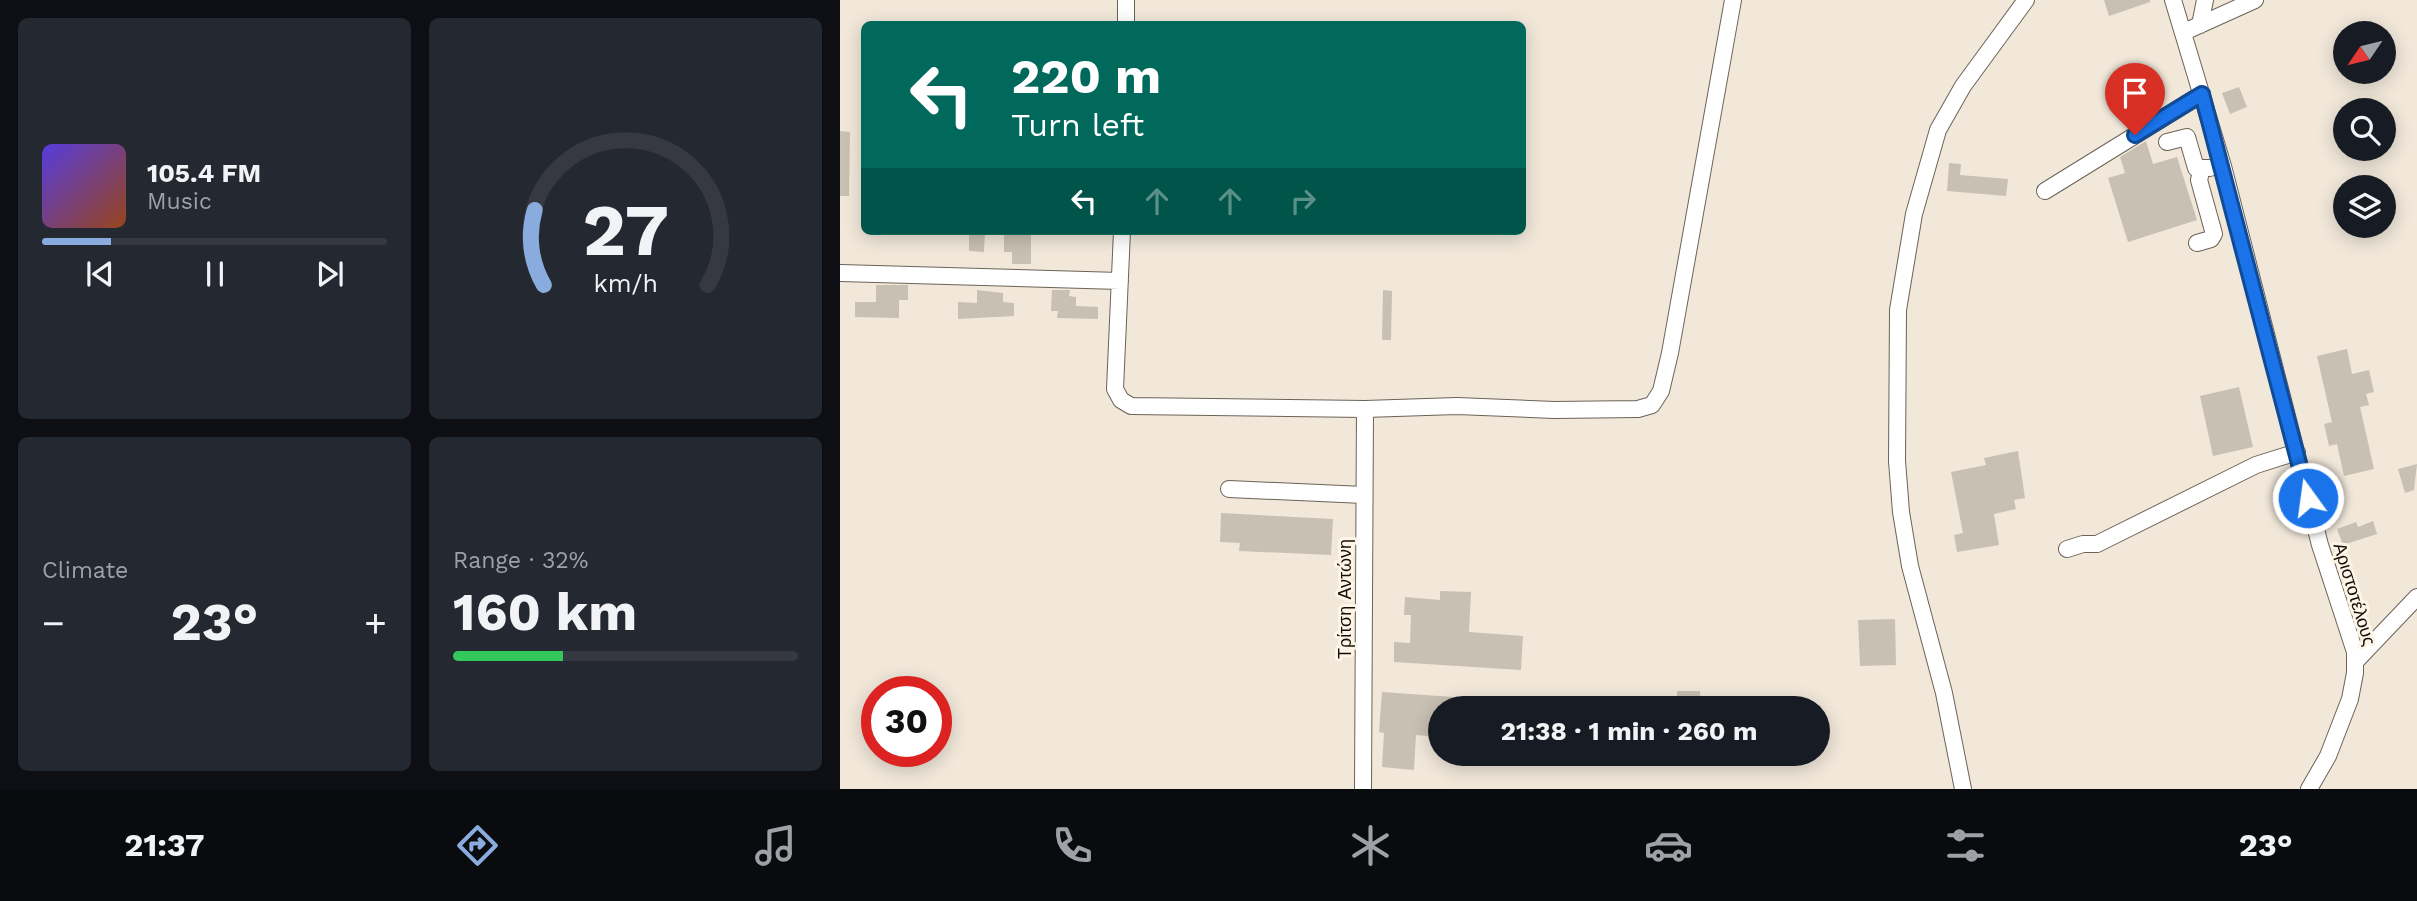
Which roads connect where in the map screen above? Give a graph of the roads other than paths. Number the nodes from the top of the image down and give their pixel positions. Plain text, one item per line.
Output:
1 (1126, 0) edge
2 (1733, 0) edge
3 (2025, 0) edge
4 (2172, 0) edge
5 (2206, 0) edge
6 (2255, 0) edge
7 (1126, 21) edge
8 (2200, 26) junction
9 (2184, 32) junction
10 (2202, 94) junction
11 (2167, 142) dead end
12 (2223, 166) junction
13 (2202, 168) junction
14 (2045, 191) dead end
15 (1122, 235) edge
16 (2197, 243) dead end
17 (840, 272) edge
18 (1120, 281) junction
19 (1365, 409) junction
20 (2297, 452) junction
21 (1229, 489) dead end
22 (1364, 495) junction
23 (2067, 550) dead end
24 (2417, 597) edge
25 (2355, 663) junction
26 (1363, 789) edge
27 (1963, 789) edge
28 (2309, 789) edge

1 - 7 street
2 - 19 street
3 - 27 street
4 - 9 street, Αριστοτέλους
5 - 8 street
6 - 8 street
8 - 9 street
9 - 10 street, Αριστοτέλους
10 - 12 street, Αριστοτέλους
10 - 14 street
11 - 13 street
12 - 13 street
12 - 20 street, Αριστοτέλους
13 - 16 street
15 - 18 street
17 - 18 street
18 - 19 street
19 - 22 street, Τρίτση Αντώνη
20 - 23 street
20 - 25 street, Αριστοτέλους
21 - 22 street
22 - 26 street, Τρίτση Αντώνη
24 - 25 street
25 - 28 street, Αριστοτέλους

